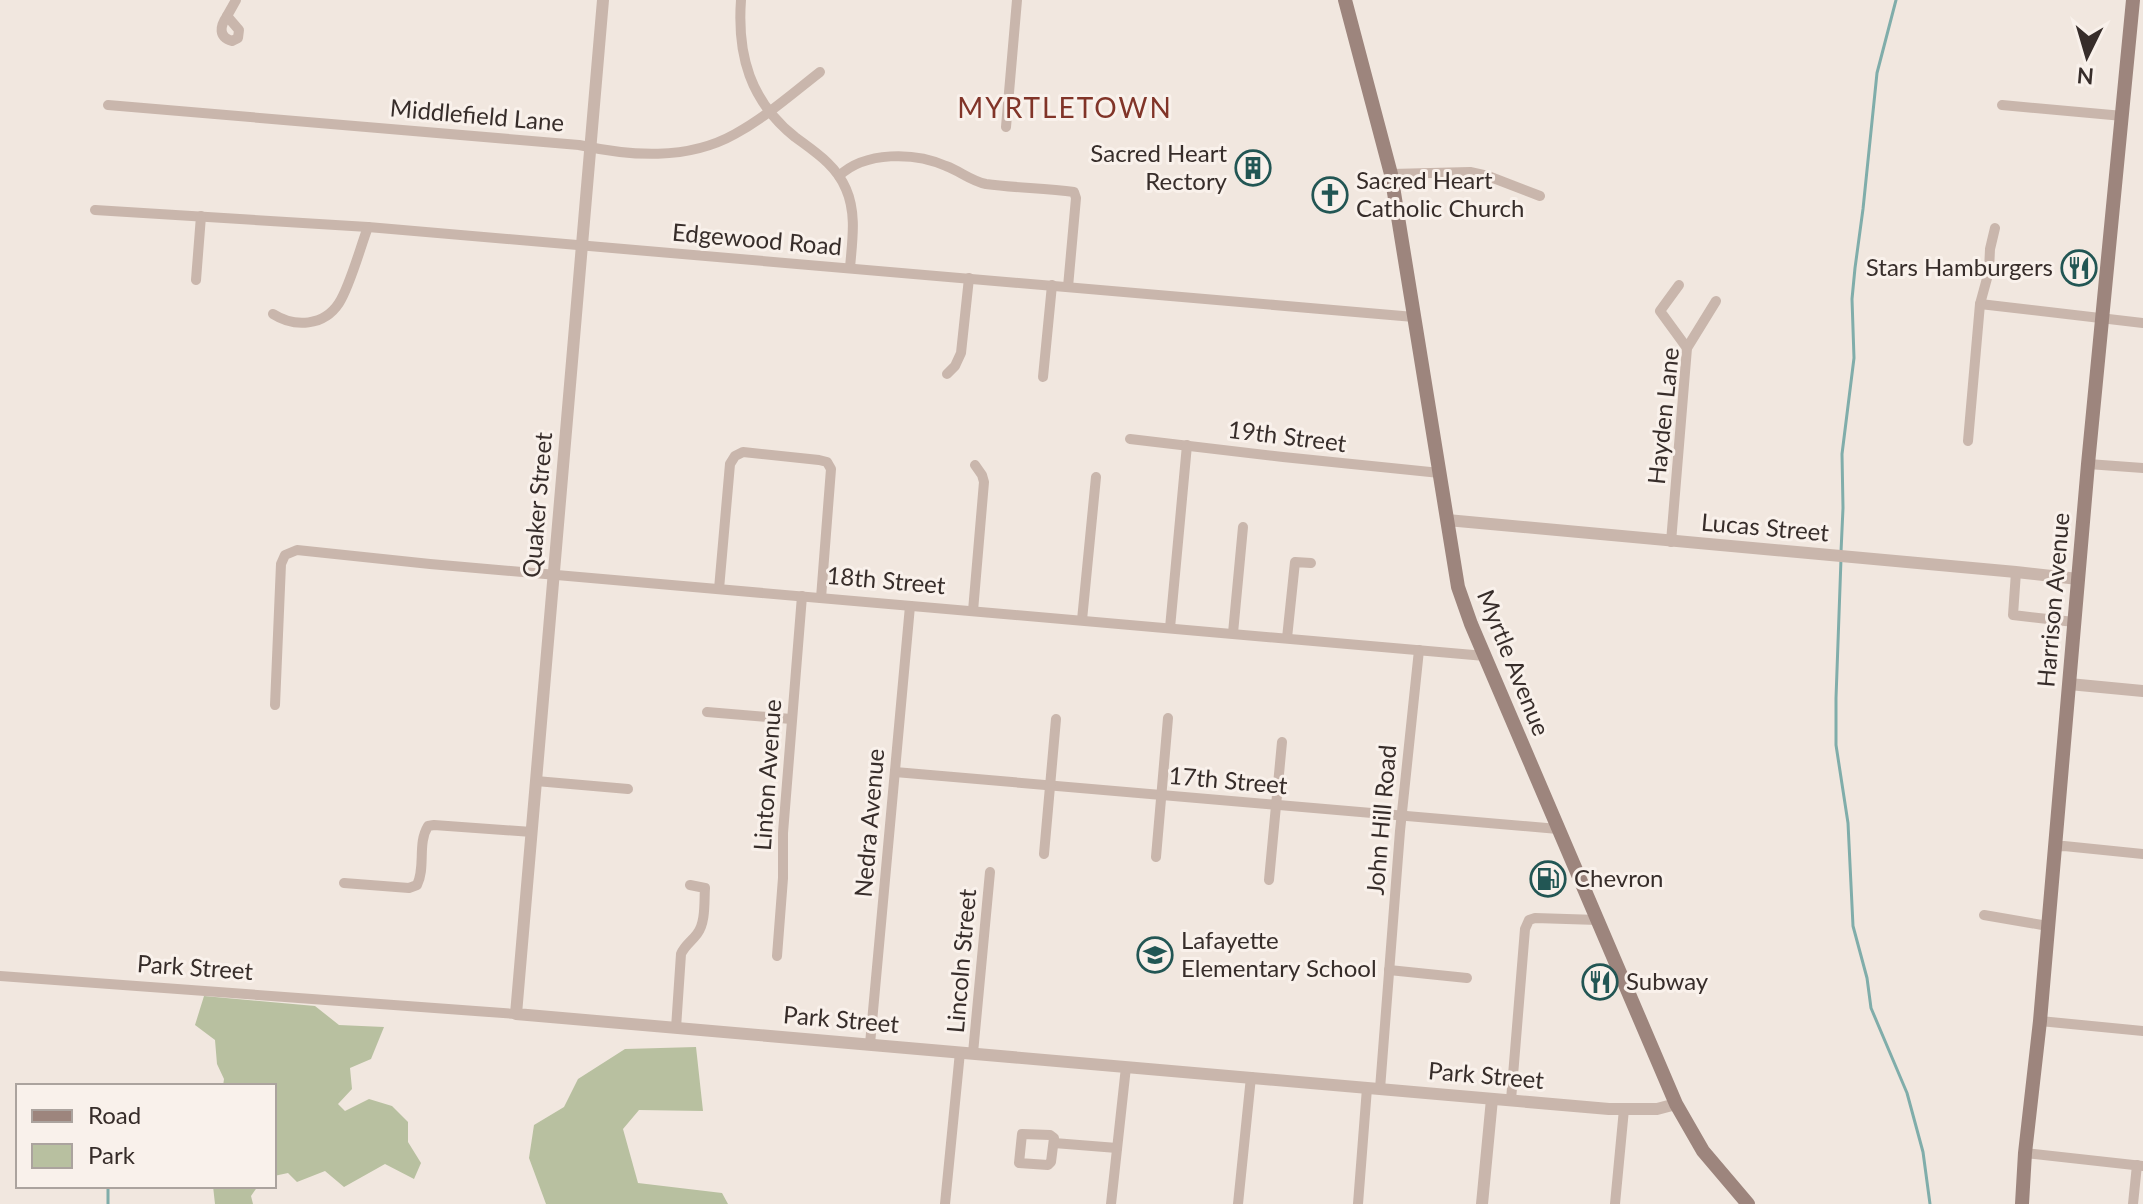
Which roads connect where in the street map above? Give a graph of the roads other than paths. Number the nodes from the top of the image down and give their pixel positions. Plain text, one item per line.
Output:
1 (236, 0) edge
2 (603, 0) edge
3 (741, 0) edge
4 (1017, 0) edge
5 (1345, 0) edge
6 (2133, 0) edge
7 (227, 16) dead end
8 (820, 72) dead end
9 (108, 105) dead end
10 (2002, 105) dead end
11 (769, 111) junction
12 (2123, 116) junction
13 (1006, 127) dead end
14 (590, 147) junction
15 (1391, 174) junction
16 (839, 176) junction
17 (1540, 196) dead end
18 (95, 210) dead end
19 (201, 216) junction
20 (368, 227) junction
21 (1995, 228) dead end
22 (582, 245) junction
23 (850, 268) junction
24 (969, 278) junction
25 (196, 280) dead end
26 (1052, 285) junction
27 (1679, 285) dead end
28 (1068, 287) junction
29 (1716, 301) dead end
30 (1980, 304) junction
31 (273, 314) dead end
32 (1414, 317) junction
33 (2102, 319) junction
34 (2143, 323) edge
35 (1687, 348) junction
36 (947, 374) dead end
37 (1043, 377) dead end
38 (1130, 439) dead end
39 (1968, 441) dead end
40 (1187, 445) junction
41 (2088, 464) junction
42 (975, 465) dead end
43 (2143, 468) edge
44 (1440, 473) junction
45 (1096, 477) dead end
46 (1447, 520) junction
47 (1243, 527) dead end
48 (1671, 542) junction
49 (1311, 563) dead end
50 (2016, 572) junction
51 (554, 575) junction
52 (2078, 579) junction
53 (719, 589) junction
54 (802, 596) junction
55 (821, 598) junction
56 (910, 606) junction
57 (973, 611) junction
58 (1082, 620) junction
59 (2074, 622) junction
60 (1170, 628) junction
61 (1233, 633) junction
62 (1287, 638) junction
63 (1419, 650) junction
64 (1485, 656) junction
65 (2069, 684) junction
66 (2143, 691) edge
67 (275, 705) dead end
68 (707, 712) dead end
69 (1168, 718) dead end
70 (791, 719) junction
71 (1056, 719) dead end
72 (1282, 742) dead end
73 (895, 772) junction
74 (536, 781) junction
75 (1051, 786) junction
76 (628, 789) dead end
77 (1161, 796) junction
78 (1276, 805) junction
79 (1402, 816) junction
80 (1558, 829) junction
81 (532, 832) junction
82 (2055, 847) junction
83 (1044, 854) dead end
84 (2143, 854) edge
85 (1156, 857) dead end
86 (990, 872) dead end
87 (1269, 880) dead end
88 (344, 883) dead end
89 (690, 885) dead end
90 (1984, 915) dead end
91 (1598, 920) junction
92 (2048, 926) junction
93 (777, 956) dead end
94 (1389, 970) junction
95 (0, 976) edge
96 (1467, 978) dead end
97 (516, 1014) junction
98 (2040, 1021) junction
99 (676, 1028) junction
100 (2143, 1031) edge
101 (870, 1044) junction
102 (967, 1052) junction
103 (1126, 1067) junction
104 (1251, 1077) junction
105 (1374, 1088) junction
106 (1492, 1099) junction
107 (1511, 1100) junction
108 (1676, 1104) junction
109 (1624, 1109) junction
110 (1054, 1143) dead end
111 (1117, 1148) junction
112 (2025, 1153) junction
113 (2140, 1165) edge
114 (945, 1204) edge
115 (1111, 1204) edge
116 (1238, 1204) edge
117 (1358, 1204) edge
118 (1482, 1204) edge
119 (1615, 1204) edge
120 (1748, 1204) edge
121 (2022, 1204) edge
122 (2133, 1204) edge

1 - 7 street
2 - 14 street, Quaker Street
3 - 11 street
4 - 13 street
5 - 15 main road, Myrtle Avenue
6 - 12 main road, Harrison Avenue
8 - 11 street, Middlefield Lane
9 - 14 street, Middlefield Lane
10 - 12 street
11 - 14 street, Middlefield Lane
11 - 16 street
12 - 33 main road, Harrison Avenue
14 - 22 street, Quaker Street
15 - 17 street
15 - 32 main road, Myrtle Avenue
16 - 23 street
16 - 28 street
18 - 19 street, Edgewood Road
19 - 20 street, Edgewood Road
19 - 25 street
20 - 22 street, Edgewood Road
20 - 31 street
21 - 30 street
22 - 23 street, Edgewood Road
22 - 51 street, Quaker Street
23 - 24 street, Edgewood Road
24 - 26 street, Edgewood Road
24 - 36 street
26 - 28 street, Edgewood Road
26 - 37 street
27 - 35 street
28 - 32 street, Edgewood Road
29 - 35 street, Hayden Lane
30 - 33 street
30 - 39 street
32 - 44 main road, Myrtle Avenue
33 - 34 street
33 - 41 main road, Harrison Avenue
35 - 48 street, Hayden Lane
38 - 40 street, 19th Street
40 - 44 street, 19th Street
40 - 60 street
41 - 43 street
41 - 52 main road, Harrison Avenue
42 - 57 street
44 - 46 main road, Myrtle Avenue
45 - 58 street
46 - 48 street, Lucas Street
46 - 64 main road, Myrtle Avenue
47 - 61 street
48 - 50 street, Lucas Street
49 - 62 street
50 - 52 street, Lucas Street
50 - 59 street
51 - 53 street, 18th Street
51 - 67 street, 18th Street
51 - 74 street, Quaker Street
52 - 59 main road, Harrison Avenue
53 - 54 street, 18th Street
53 - 55 street
54 - 55 street, 18th Street
54 - 70 street, Linton Avenue
55 - 56 street, 18th Street
56 - 57 street, 18th Street
56 - 73 street, Nedra Avenue
57 - 58 street, 18th Street
58 - 60 street, 18th Street
59 - 65 main road, Harrison Avenue
60 - 61 street, 18th Street
61 - 62 street, 18th Street
62 - 63 street, 18th Street
63 - 64 street, 18th Street
63 - 79 street, John Hill Road
64 - 80 main road, Myrtle Avenue
65 - 66 street
65 - 82 main road, Harrison Avenue
68 - 70 street
69 - 77 street
70 - 93 street, Linton Avenue
71 - 75 street
72 - 78 street
73 - 75 street, 17th Street
73 - 101 street, Nedra Avenue
74 - 76 street
74 - 81 street, Quaker Street
75 - 77 street, 17th Street
75 - 83 street
77 - 78 street, 17th Street
77 - 85 street
78 - 79 street, 17th Street
78 - 87 street
79 - 80 street, 17th Street
79 - 94 street, John Hill Road
80 - 91 main road, Myrtle Avenue
81 - 88 street
81 - 97 street, Quaker Street
82 - 84 street
82 - 92 main road, Harrison Avenue
86 - 102 street, Lincoln Street
89 - 99 street
90 - 92 street
91 - 107 street
91 - 108 main road, Myrtle Avenue
92 - 98 main road, Harrison Avenue
94 - 96 street
94 - 105 street, John Hill Road
95 - 97 street, Park Street
97 - 99 street, Park Street
98 - 100 street
98 - 112 main road, Harrison Avenue
99 - 101 street, Park Street
101 - 102 street, Park Street
102 - 103 street, Park Street
102 - 114 street, Lincoln Street
103 - 104 street, Park Street
103 - 111 street
104 - 105 street, Park Street
104 - 116 street
105 - 106 street, Park Street
105 - 117 street, John Hill Road
106 - 107 street, Park Street
106 - 118 street
107 - 109 street, Park Street
108 - 109 street, Park Street
108 - 120 main road, Myrtle Avenue
109 - 119 street
110 - 111 street
111 - 115 street
112 - 113 street
112 - 121 main road, Harrison Avenue
113 - 122 street

